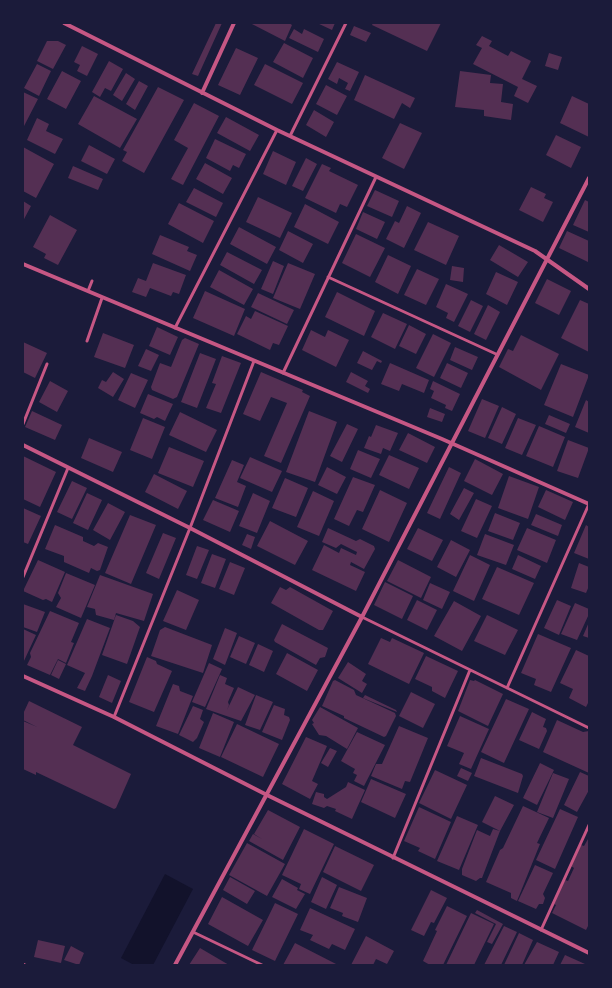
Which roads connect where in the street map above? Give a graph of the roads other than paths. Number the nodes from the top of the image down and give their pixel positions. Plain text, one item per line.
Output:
1 (64, 23) edge
2 (234, 23) edge
3 (346, 23) edge
4 (202, 93) junction
5 (277, 130) junction
6 (290, 136) junction
7 (376, 177) junction
8 (589, 178) edge
9 (546, 260) junction
10 (23, 264) edge
11 (328, 277) junction
12 (92, 281) dead end
13 (589, 289) edge
14 (88, 291) junction
15 (102, 298) junction
16 (175, 328) junction
17 (88, 342) dead end
18 (496, 354) junction
19 (254, 361) junction
20 (48, 364) dead end
21 (283, 373) junction
22 (23, 424) edge
23 (450, 444) junction
24 (23, 445) edge
25 (68, 468) junction
26 (589, 504) edge
27 (190, 528) junction
28 (23, 576) edge
29 (362, 617) junction
30 (470, 670) junction
31 (23, 676) edge
32 (507, 688) junction
33 (114, 717) junction
34 (589, 728) edge
35 (267, 795) junction
36 (589, 825) edge
37 (393, 858) junction
38 (540, 930) junction
39 (193, 932) junction
40 (589, 953) edge
41 (175, 965) edge
42 (262, 965) edge

1 - 4 street
2 - 4 street
3 - 6 lane
4 - 5 street
5 - 6 street
5 - 16 lane
6 - 7 street
7 - 9 street
7 - 11 lane
8 - 9 street
9 - 13 street
9 - 18 street
10 - 14 street
11 - 18 lane
11 - 21 lane
12 - 14 lane
14 - 15 street
15 - 16 street
15 - 17 lane
16 - 19 street
18 - 23 street
19 - 21 street
19 - 27 lane
20 - 22 lane
21 - 23 street
23 - 26 street
23 - 29 street
24 - 25 street
25 - 27 street
25 - 28 lane
26 - 32 lane
27 - 29 street
27 - 33 lane
29 - 30 lane
29 - 35 street
30 - 32 lane
30 - 37 lane
31 - 33 street
32 - 34 lane
33 - 35 street
35 - 37 street
35 - 39 street
36 - 38 lane
37 - 38 street
38 - 40 street
39 - 41 street
39 - 42 lane

